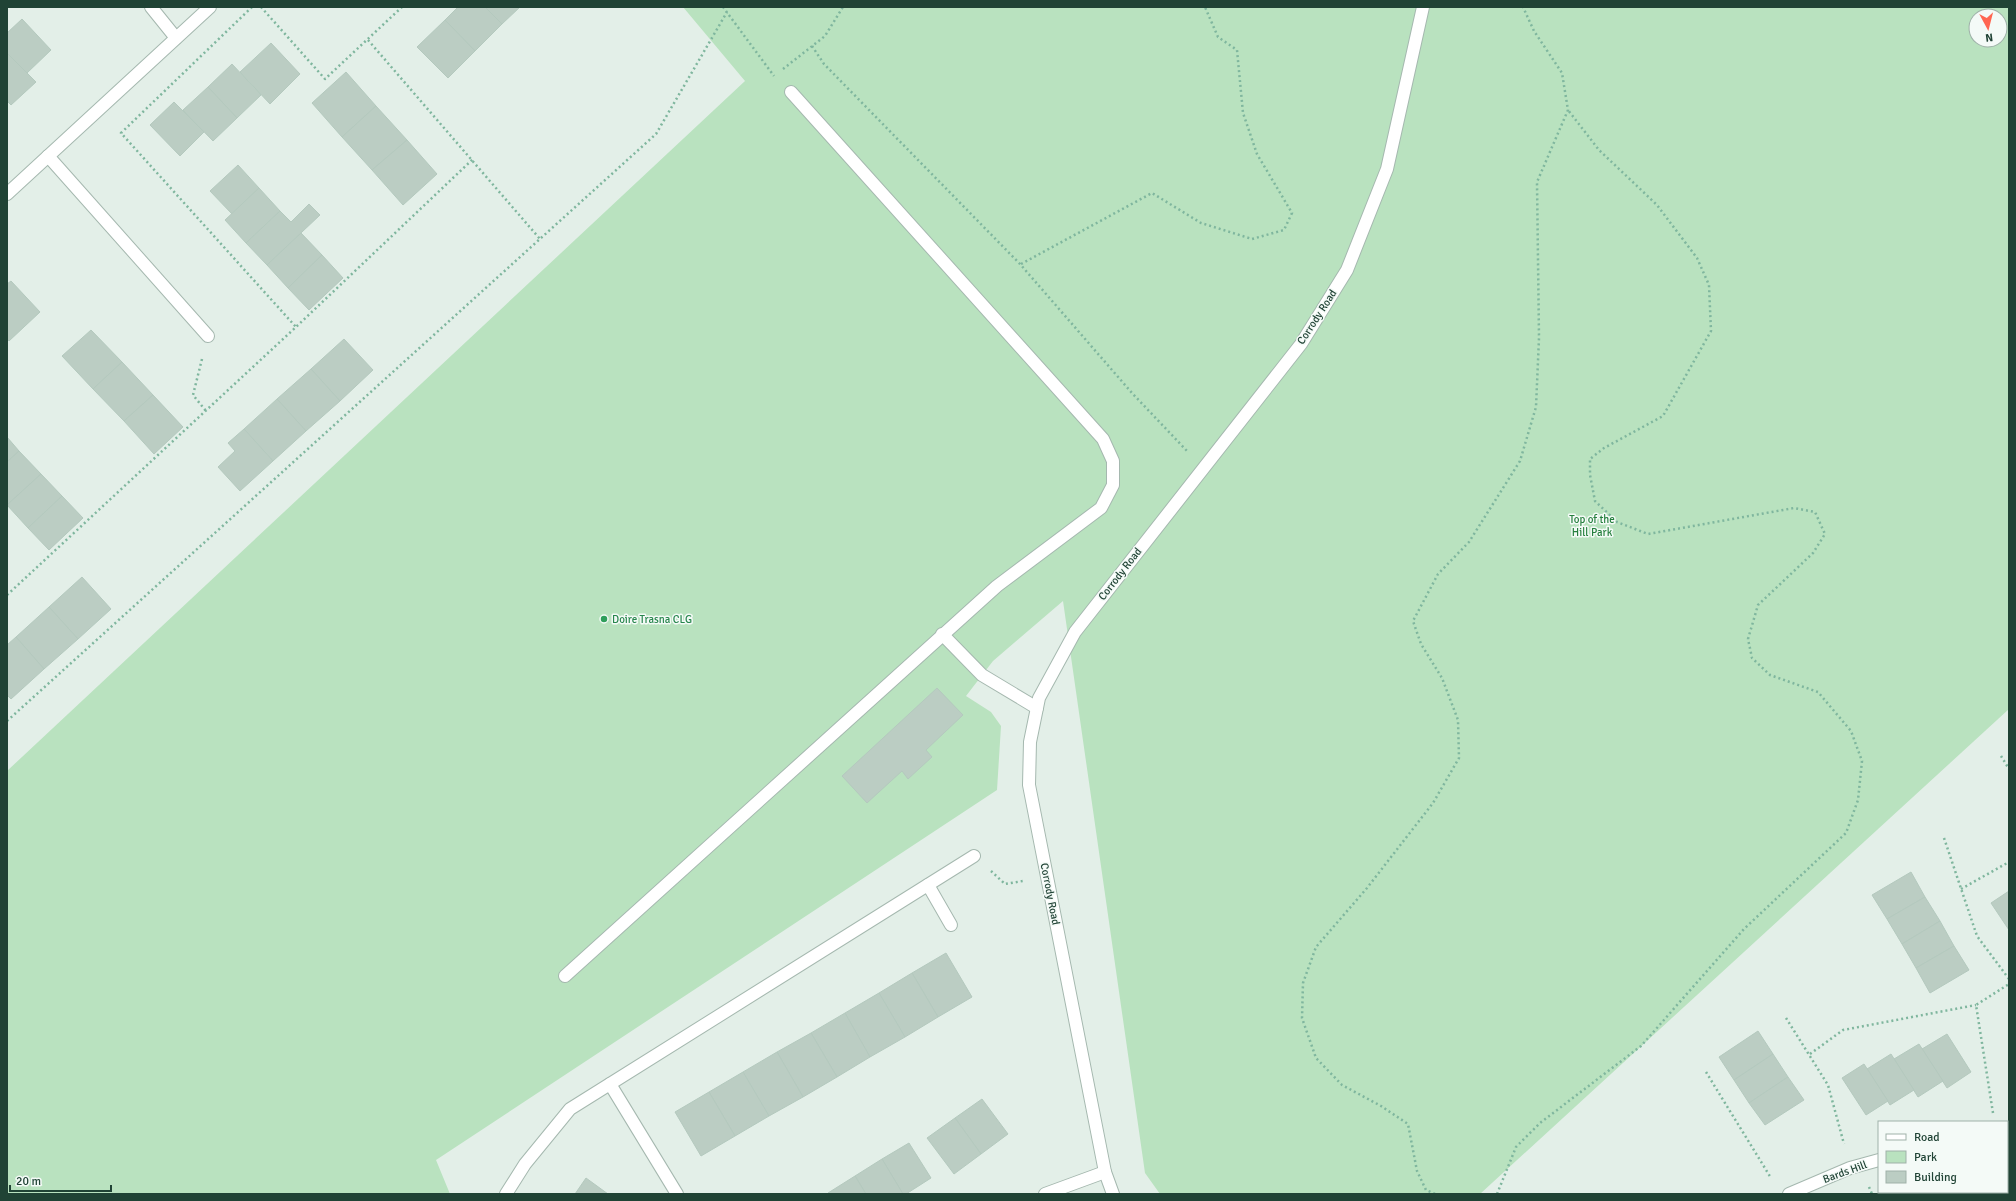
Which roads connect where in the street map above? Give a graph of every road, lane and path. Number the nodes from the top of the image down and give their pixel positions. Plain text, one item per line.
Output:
1 (151, 7) edge
2 (210, 7) edge
3 (252, 7) edge
4 (261, 7) edge
5 (402, 7) edge
6 (723, 7) edge
7 (843, 7) edge
8 (1205, 7) edge
9 (1423, 7) edge
10 (1523, 7) edge
11 (727, 12) junction
12 (176, 38) junction
13 (368, 40) junction
14 (812, 46) junction
15 (791, 92) dead end
16 (1568, 110) junction
17 (48, 156) junction
18 (472, 159) junction
19 (7, 194) edge
20 (541, 239) junction
21 (1020, 264) junction
22 (296, 326) junction
23 (208, 336) joint
24 (206, 411) junction
25 (1203, 468) junction
26 (7, 595) edge
27 (942, 634) junction
28 (1037, 708) junction
29 (7, 721) edge
30 (2001, 756) dead end
31 (2009, 769) edge
32 (1944, 838) dead end
33 (974, 856) joint
34 (2009, 862) edge
35 (1046, 877) junction
36 (928, 885) junction
37 (1961, 889) junction
38 (951, 925) dead end
39 (565, 976) dead end
40 (2009, 979) edge
41 (2009, 984) edge
42 (1976, 1005) junction
43 (1786, 1018) dead end
44 (1810, 1054) junction
45 (1706, 1072) dead end
46 (610, 1084) junction
47 (1993, 1114) dead end
48 (1878, 1160) edge
49 (1850, 1168) junction
50 (1105, 1172) junction
51 (1772, 1180) dead end
52 (506, 1194) edge
53 (677, 1194) edge
54 (1045, 1194) edge
55 (1113, 1194) edge
56 (1435, 1194) edge
57 (1497, 1194) edge
58 (1789, 1194) edge

1 - 12 street
2 - 12 street
3 - 22 path
4 - 13 path
5 - 13 path
6 - 11 path
7 - 14 path
8 - 21 path
9 - 25 street, Corrody Road
10 - 16 path
11 - 14 path
11 - 20 path
12 - 17 street
13 - 18 path
14 - 21 path
15 - 27 street
16 - 56 path
16 - 57 path
17 - 19 street
17 - 23 street
18 - 20 path
18 - 22 path
20 - 29 path
21 - 25 path
22 - 24 path
23 - 24 path
24 - 26 path
25 - 28 street, Corrody Road
27 - 28 street
27 - 39 street
28 - 35 street, Corrody Road
30 - 31 path
32 - 37 path
33 - 35 path
33 - 36 street
34 - 37 path
35 - 50 street, Corrody Road
36 - 38 street
36 - 46 street
37 - 40 path
41 - 42 path
42 - 44 path
42 - 47 path
43 - 44 path
44 - 49 path
45 - 51 path
46 - 52 street
46 - 53 street
48 - 49 street, Bards Hill
49 - 58 street, Bards Hill
50 - 54 street
50 - 55 street, Corrody Road

